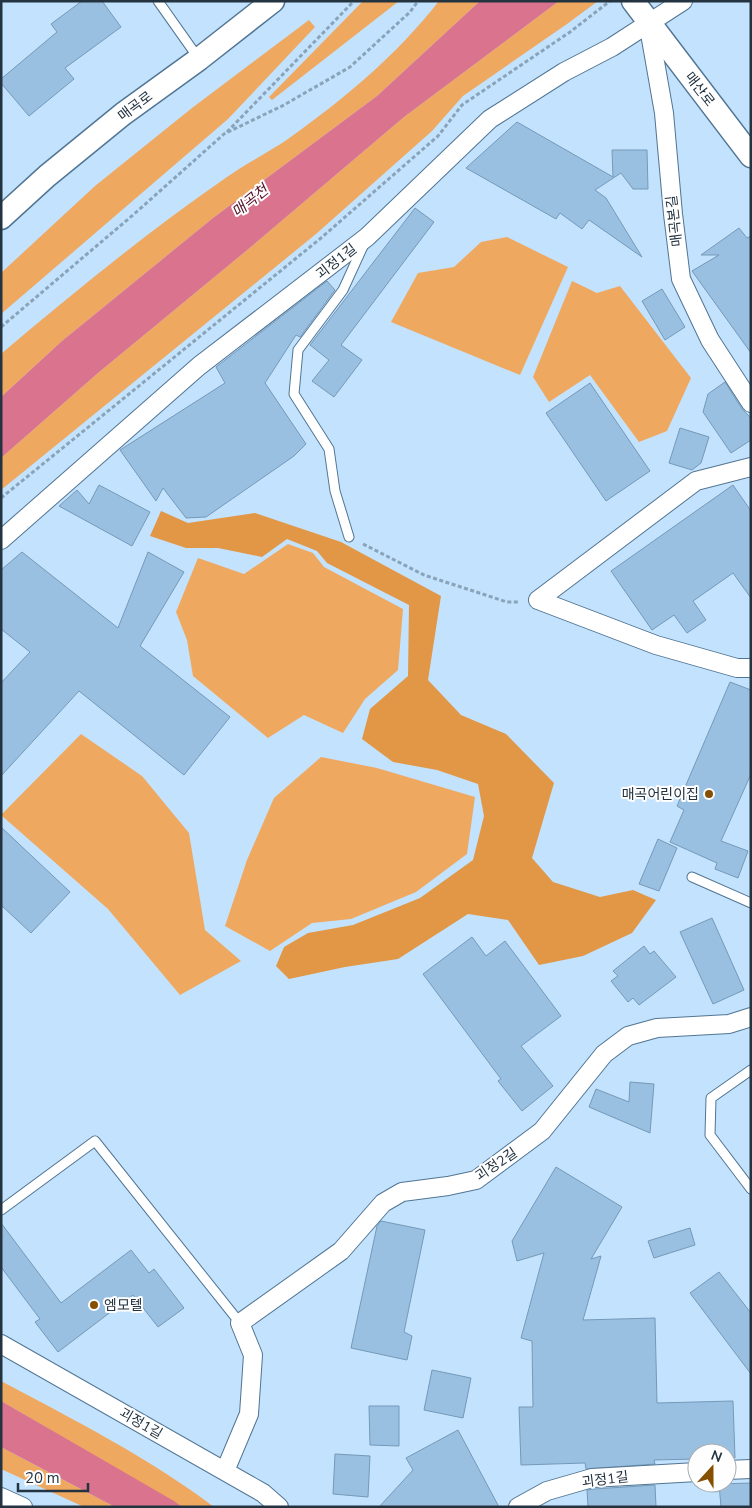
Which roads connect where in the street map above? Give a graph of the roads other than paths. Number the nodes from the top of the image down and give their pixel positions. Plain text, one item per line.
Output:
1 (158, 1) edge
2 (273, 1) edge
3 (633, 1) edge
4 (683, 1) edge
5 (648, 22) junction
6 (199, 59) junction
7 (751, 156) edge
8 (1, 218) edge
9 (367, 237) junction
10 (751, 403) edge
11 (751, 467) edge
12 (349, 537) road end
13 (1, 540) edge
14 (751, 668) edge
15 (692, 877) dead end
16 (751, 902) edge
17 (751, 1017) edge
18 (751, 1070) edge
19 (751, 1189) edge
20 (1, 1210) edge
21 (240, 1323) junction
22 (1, 1344) edge
23 (751, 1469) edge
24 (737, 1470) edge
25 (225, 1471) junction
26 (687, 1473) edge
27 (1, 1497) edge
28 (23, 1507) edge
29 (279, 1507) edge
30 (518, 1507) edge

1 - 6 lane
2 - 6 street, 매곡로
3 - 5 street, 매산로
4 - 5 street, 괴정1길
5 - 7 street, 매산로
5 - 9 street, 괴정1길
5 - 10 street, 매곡본길
6 - 8 street, 매곡로
9 - 12 lane
9 - 13 street, 괴정1길
11 - 14 street
15 - 16 lane
17 - 21 street, 괴정2길
18 - 19 lane
20 - 21 lane
21 - 25 street
22 - 25 street, 괴정1길
23 - 24 street
25 - 29 street, 괴정1길
26 - 30 street, 괴정1길
27 - 28 street

